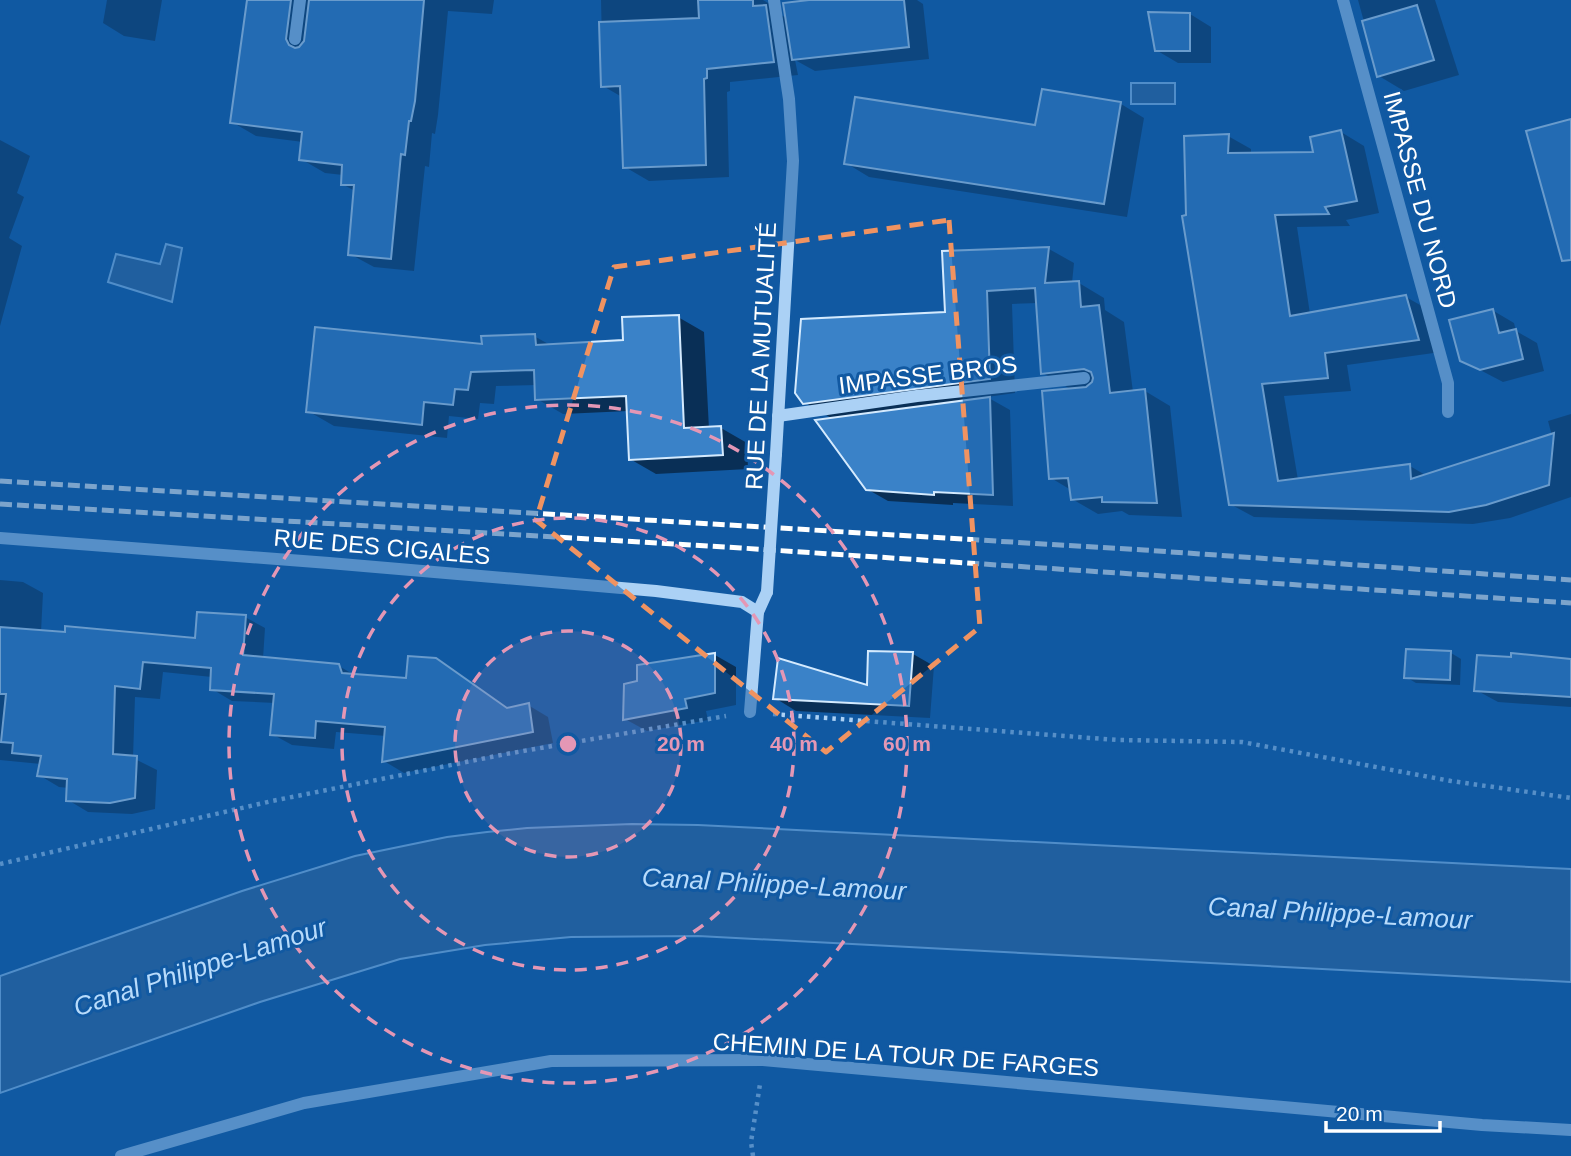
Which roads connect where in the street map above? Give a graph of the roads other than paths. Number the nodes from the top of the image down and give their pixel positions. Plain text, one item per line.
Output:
1 (300, 0) edge
2 (774, 0) edge
3 (1343, 0) edge
4 (295, 39) dead end
5 (1084, 378) dead end
6 (1448, 412) dead end
7 (778, 416) junction
8 (0, 538) edge
9 (758, 612) junction
10 (750, 712) road end
11 (1571, 1130) edge
12 (121, 1156) edge

1 - 4 street
2 - 7 street, RUE DE LA MUTUALITÉ
3 - 6 street, IMPASSE DU NORD
5 - 7 street, IMPASSE BROS
7 - 9 street, RUE DE LA MUTUALITÉ, bridge
8 - 9 street, RUE DES CIGALES
9 - 10 street, RUE DE LA MUTUALITÉ
11 - 12 street, CHEMIN DE LA TOUR DE FARGES

